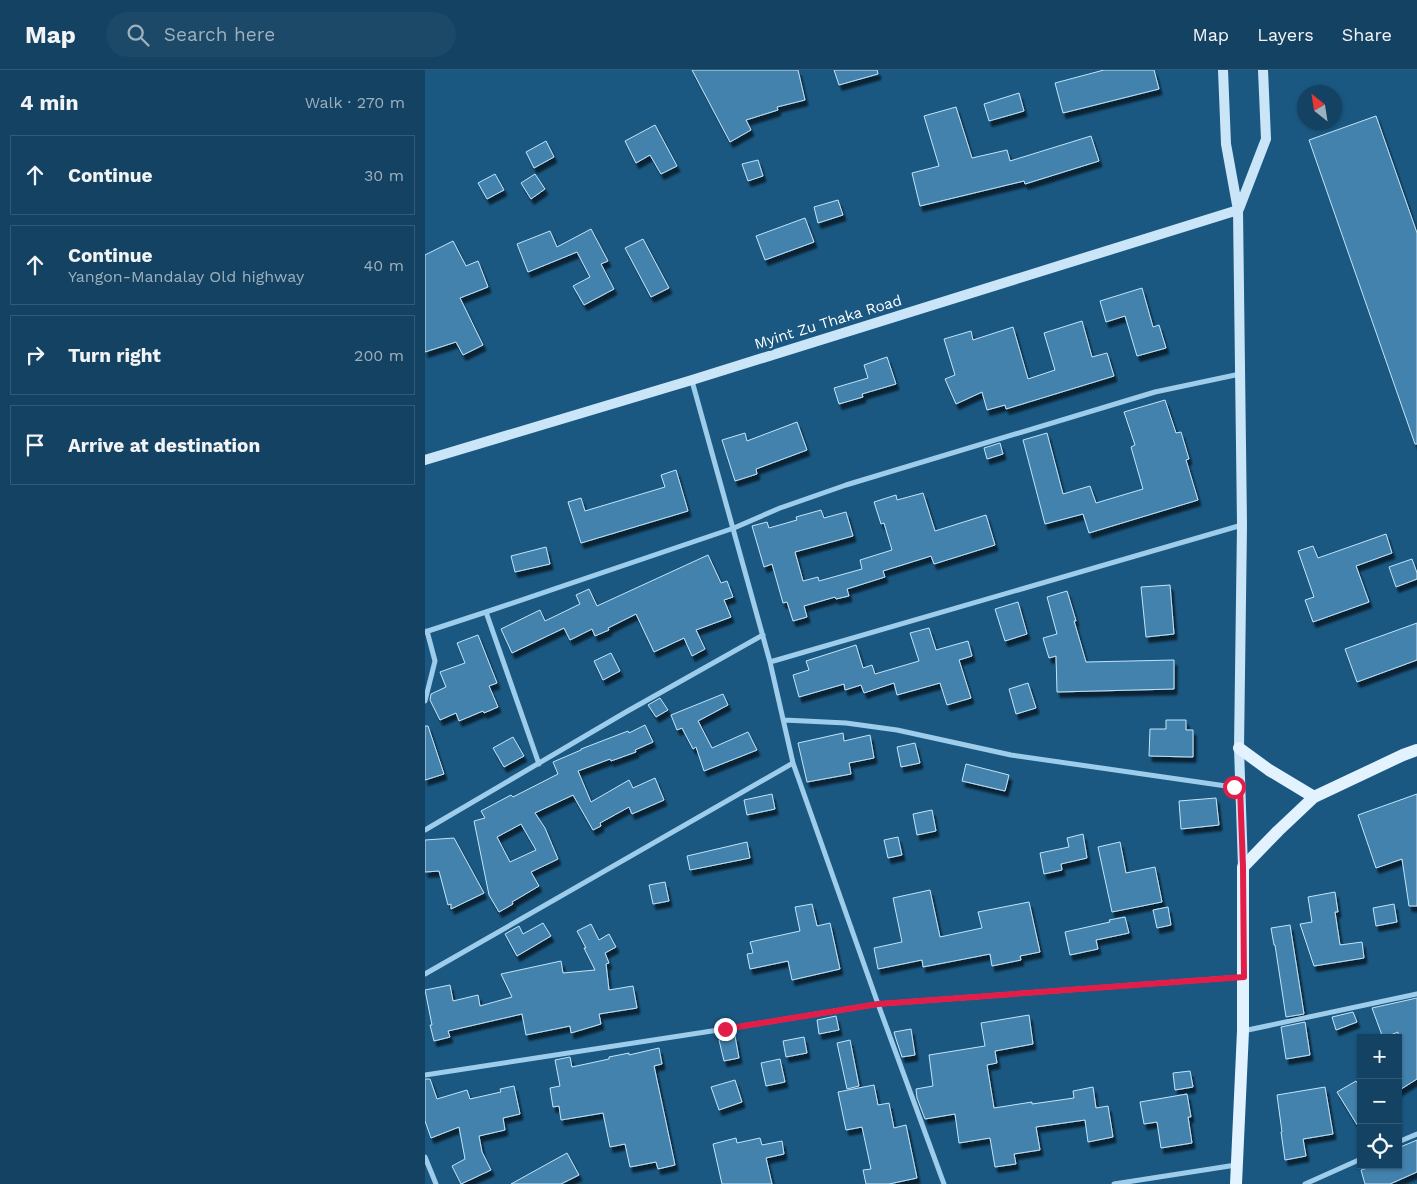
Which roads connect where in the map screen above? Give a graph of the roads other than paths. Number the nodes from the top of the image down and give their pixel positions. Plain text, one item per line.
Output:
1 (1223, 70) edge
2 (1263, 70) edge
3 (1239, 210) junction
4 (1241, 374) junction
5 (692, 380) junction
6 (425, 460) edge
7 (1242, 525) junction
8 (733, 528) junction
9 (486, 612) junction
10 (426, 631) edge
11 (763, 635) junction
12 (770, 662) junction
13 (425, 701) edge
14 (784, 720) junction
15 (1239, 748) junction
16 (1417, 750) edge
17 (793, 763) junction
18 (539, 764) junction
19 (1240, 788) junction
20 (1314, 797) junction
21 (425, 830) edge
22 (1243, 867) junction
23 (425, 974) edge
24 (1244, 977) junction
25 (1417, 994) edge
26 (878, 1004) junction
27 (1243, 1031) junction
28 (425, 1075) edge
29 (1417, 1134) edge
30 (1402, 1140) edge
31 (425, 1157) edge
32 (1357, 1161) edge
33 (1237, 1165) junction
34 (436, 1184) edge
35 (944, 1184) edge
36 (1115, 1184) edge
37 (1236, 1184) edge
38 (1305, 1184) edge

1 - 3 street
2 - 3 street
3 - 4 street
3 - 5 street, Myint Zu Thaka Road
4 - 7 street
4 - 8 street
5 - 6 street, Myint Zu Thaka Road
5 - 8 street
7 - 12 street
7 - 15 street
8 - 9 street
8 - 11 street
9 - 10 street
9 - 18 street
10 - 13 street
11 - 12 street
11 - 18 street
12 - 14 street
14 - 17 street
14 - 19 street
15 - 19 street
15 - 20 main road
16 - 20 main road
17 - 23 street
17 - 26 street
18 - 21 street
19 - 22 street
20 - 22 main road
22 - 24 main road
24 - 26 street
24 - 27 main road
25 - 27 street
26 - 28 street
26 - 35 street
27 - 33 main road
29 - 30 street
31 - 34 street
32 - 38 street
33 - 36 street
33 - 37 main road

